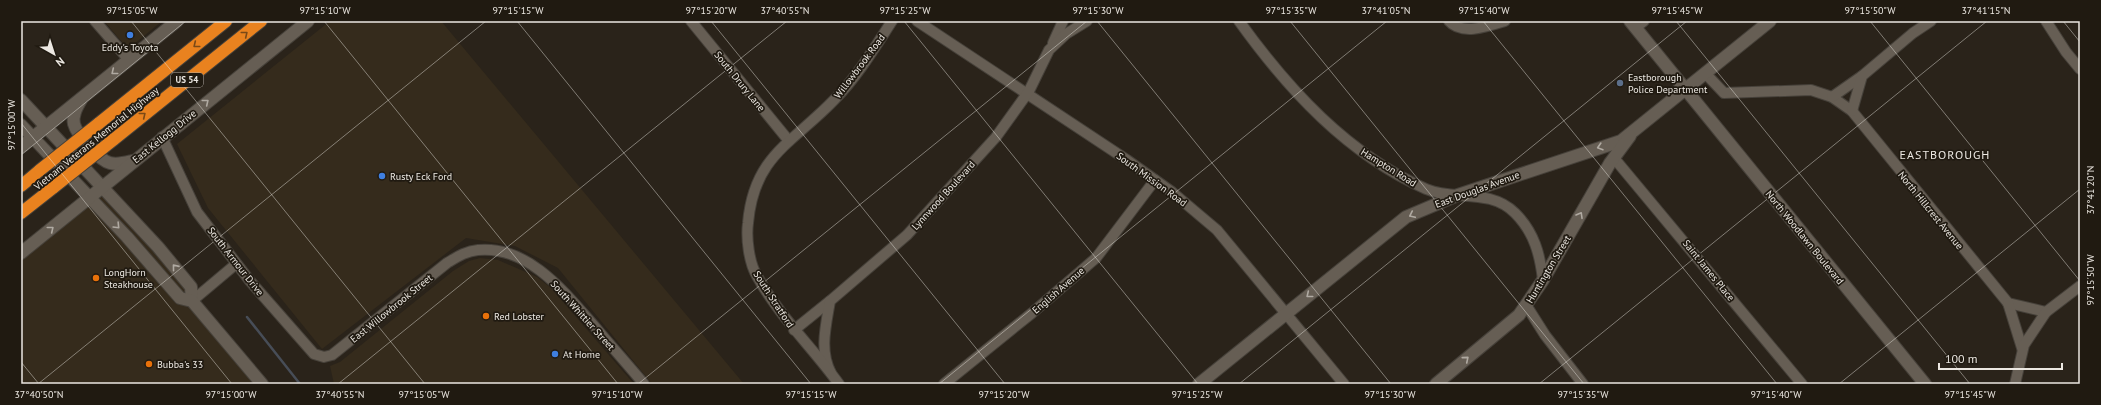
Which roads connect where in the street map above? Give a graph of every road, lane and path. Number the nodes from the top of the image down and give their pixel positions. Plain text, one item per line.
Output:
1 (95, 21) edge
2 (177, 21) edge
3 (226, 21) edge
4 (261, 21) edge
5 (308, 21) edge
6 (691, 21) edge
7 (892, 21) edge
8 (917, 21) edge
9 (1063, 21) edge
10 (1087, 21) edge
11 (1239, 21) edge
12 (1449, 21) edge
13 (1505, 21) edge
14 (1770, 21) edge
15 (1931, 21) edge
16 (2046, 21) edge
17 (1636, 23) edge
18 (1050, 50) junction
19 (129, 60) junction
20 (2080, 69) edge
21 (1705, 74) junction
22 (1862, 76) junction
23 (1685, 89) junction
24 (1027, 94) junction
25 (1832, 97) junction
26 (82, 98) junction
27 (21, 100) edge
28 (1852, 111) junction
29 (21, 125) edge
30 (46, 127) junction
31 (1634, 131) junction
32 (162, 137) junction
33 (33, 138) junction
34 (789, 141) junction
35 (21, 147) edge
36 (1614, 158) junction
37 (134, 161) junction
38 (1155, 180) junction
39 (21, 186) edge
40 (101, 188) junction
41 (1458, 195) junction
42 (90, 198) junction
43 (21, 213) edge
44 (21, 253) edge
45 (447, 262) joint
46 (236, 264) junction
47 (1543, 280) junction
48 (2080, 286) edge
49 (192, 301) junction
50 (830, 301) junction
51 (2008, 304) junction
52 (1526, 305) junction
53 (2046, 312) junction
54 (1286, 313) junction
55 (794, 330) junction
56 (2022, 348) junction
57 (335, 353) joint
58 (831, 373) junction
59 (262, 384) edge
60 (644, 384) edge
61 (838, 384) edge
62 (944, 384) edge
63 (1199, 384) edge
64 (1344, 384) edge
65 (1436, 384) edge
66 (1583, 384) edge
67 (1802, 384) edge
68 (1925, 384) edge
69 (2015, 384) edge

1 - 19 street
2 - 19 street
3 -> 39 highway, Vietnam Veterans Memorial Highway / US 54, bridge
43 -> 4 highway, Vietnam Veterans Memorial Highway / US 54, bridge
32 -> 5 street, East Kellogg Drive
6 - 34 street, South Drury Lane
7 - 34 street, Willowbrook Road
8 - 24 street, South Mission Road
9 - 18 street
10 - 18 street, Lynnwood Boulevard
11 - 41 street, Hampton Road
12 - 13 street
14 - 21 street, East Douglas Avenue
15 - 22 street
16 - 20 street
17 - 23 street, North Woodlawn Boulevard
18 - 24 street, Lynnwood Boulevard
19 -> 26 street
21 - 23 street, East Douglas Avenue
21 - 25 street, North Hillcrest Avenue
22 - 25 street
22 - 28 street
23 - 31 street, East Douglas Avenue
23 - 68 street, North Woodlawn Boulevard
24 - 38 street, South Mission Road
24 - 50 street, Lynnwood Boulevard
25 - 28 street, North Hillcrest Avenue
26 - 30 street
26 - 37 street
27 - 30 street
28 - 51 street, North Hillcrest Avenue
29 - 33 street
30 - 33 street
30 - 40 street
31 - 36 street, Huntington Street
31 -> 41 street, East Douglas Avenue
32 - 37 street, East Kellogg Drive
32 - 46 street, South Armour Drive
33 - 35 street
33 - 42 street
34 - 55 street, South Stratford
47 -> 36 street, Huntington Street
36 - 67 street, Saint James Place
37 - 40 street, East Kellogg Drive
38 - 54 street, South Mission Road
38 - 62 street, English Avenue
40 - 42 street, East Kellogg Drive
49 -> 40 street
41 - 47 street, Hampton Road
41 -> 54 street, East Douglas Avenue
44 -> 42 street, East Kellogg Drive
42 -> 49 street
45 - 57 street, East Willowbrook Street
45 - 60 street, South Whittier Street
46 - 49 street
46 - 57 street, South Armour Drive
47 - 52 street, Huntington Street
48 - 53 street
49 - 59 street
50 - 55 street, Lynnwood Boulevard
50 - 58 street
51 - 53 street
51 - 56 street, North Hillcrest Avenue
65 -> 52 street, Huntington Street
52 - 66 street
53 - 56 street
54 - 63 street, East Douglas Avenue
54 - 64 street, South Mission Road
55 - 58 street, South Stratford
56 - 69 street
58 - 61 street, South Stratford

